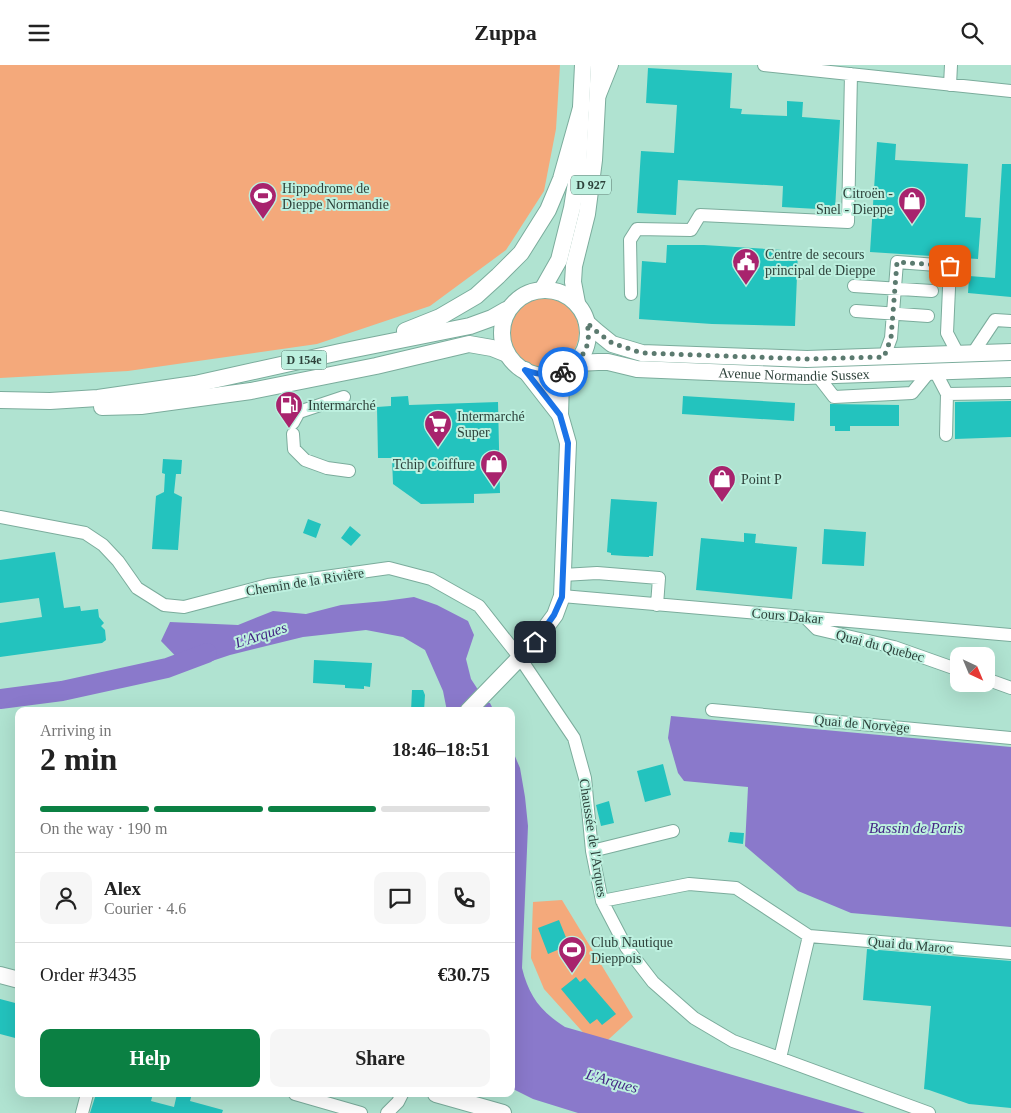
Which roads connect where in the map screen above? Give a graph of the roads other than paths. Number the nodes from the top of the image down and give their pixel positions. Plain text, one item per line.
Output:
1 (583, 65) edge
2 (599, 65) edge
3 (612, 65) edge
4 (764, 65) edge
5 (952, 65) edge
6 (851, 74) junction
7 (950, 85) junction
8 (1011, 91) edge
9 (597, 102) junction
10 (581, 108) junction
11 (854, 286) dead end
12 (895, 289) junction
13 (542, 290) junction
14 (932, 291) dead end
15 (631, 294) dead end
16 (576, 303) junction
17 (506, 311) junction
18 (856, 311) dead end
19 (893, 313) junction
20 (928, 316) dead end
21 (1011, 321) edge
22 (587, 323) junction
23 (340, 352) junction
24 (1011, 352) edge
25 (966, 353) junction
26 (506, 354) junction
27 (884, 357) junction
28 (576, 363) junction
29 (1011, 369) edge
30 (525, 370) junction
31 (933, 371) junction
32 (563, 372) junction
33 (816, 375) junction
34 (1011, 393) edge
35 (947, 394) junction
36 (344, 397) dead end
37 (0, 400) edge
38 (560, 415) junction
39 (946, 435) dead end
40 (349, 471) dead end
41 (0, 517) edge
42 (563, 575) junction
43 (562, 597) junction
44 (657, 605) junction
45 (806, 617) junction
46 (1011, 635) edge
47 (520, 658) junction
48 (950, 667) edge
49 (995, 682) edge
50 (1011, 688) edge
51 (472, 707) edge
52 (712, 710) dead end
53 (1011, 738) edge
54 (673, 831) dead end
55 (592, 851) junction
56 (602, 901) junction
57 (809, 936) junction
58 (1011, 953) edge
59 (0, 975) edge
60 (15, 979) edge
61 (780, 1058) junction
62 (86, 1097) edge
63 (305, 1097) edge
64 (400, 1097) edge
65 (447, 1097) edge
66 (82, 1113) edge
67 (361, 1113) edge
68 (387, 1113) edge
69 (503, 1113) edge
70 (929, 1113) edge

1 - 10 main road, D 927
2 - 9 main road, D 927
3 - 9 street
4 - 6 street
5 - 7 street
6 - 7 street
6 - 15 street
7 - 8 street
9 - 16 main road, D 927
10 - 13 main road, D 927
10 - 23 main road
11 - 12 street
12 - 14 street
12 - 19 street
12 - 25 street
13 - 16 main road
13 - 17 main road
16 - 22 main road
17 - 23 main road, D 154e
17 - 26 main road
18 - 19 street
19 - 20 street
19 - 27 street
21 - 25 street
22 - 27 main road, Avenue Normandie Sussex
22 - 28 main road
23 - 37 main road, D 154e
24 - 25 main road, Avenue Normandie Sussex
25 - 27 main road, Avenue Normandie Sussex
26 - 30 main road
26 - 37 main road, D 154e
28 - 32 main road
28 - 33 main road, Avenue Normandie Sussex
29 - 31 main road, Avenue Normandie Sussex
30 - 32 main road
30 - 38 main road
31 - 33 main road, Avenue Normandie Sussex
31 - 33 street
31 - 35 street
32 - 38 main road
34 - 35 street
35 - 39 street
36 - 40 street
38 - 42 main road
41 - 47 street, Chemin de la Rivière
42 - 43 main road
42 - 44 street
43 - 44 street, Cours Dakar
43 - 47 main road
44 - 45 street, Cours Dakar
45 - 46 street, Cours Dakar
45 - 48 street, Quai du Quebec
47 - 51 main road
47 - 55 street, Chaussée de l'Arques
49 - 50 street
52 - 53 street, Quai de Norvège
54 - 55 street
55 - 56 street, Chaussée de l'Arques
56 - 57 street, Quai du Maroc
56 - 61 street, Chaussée de l'Arques
57 - 58 street, Quai du Maroc
57 - 61 street
59 - 60 main road
61 - 70 street, Chaussée de l'Arques
62 - 66 street
63 - 67 street
64 - 68 street
65 - 69 main road

